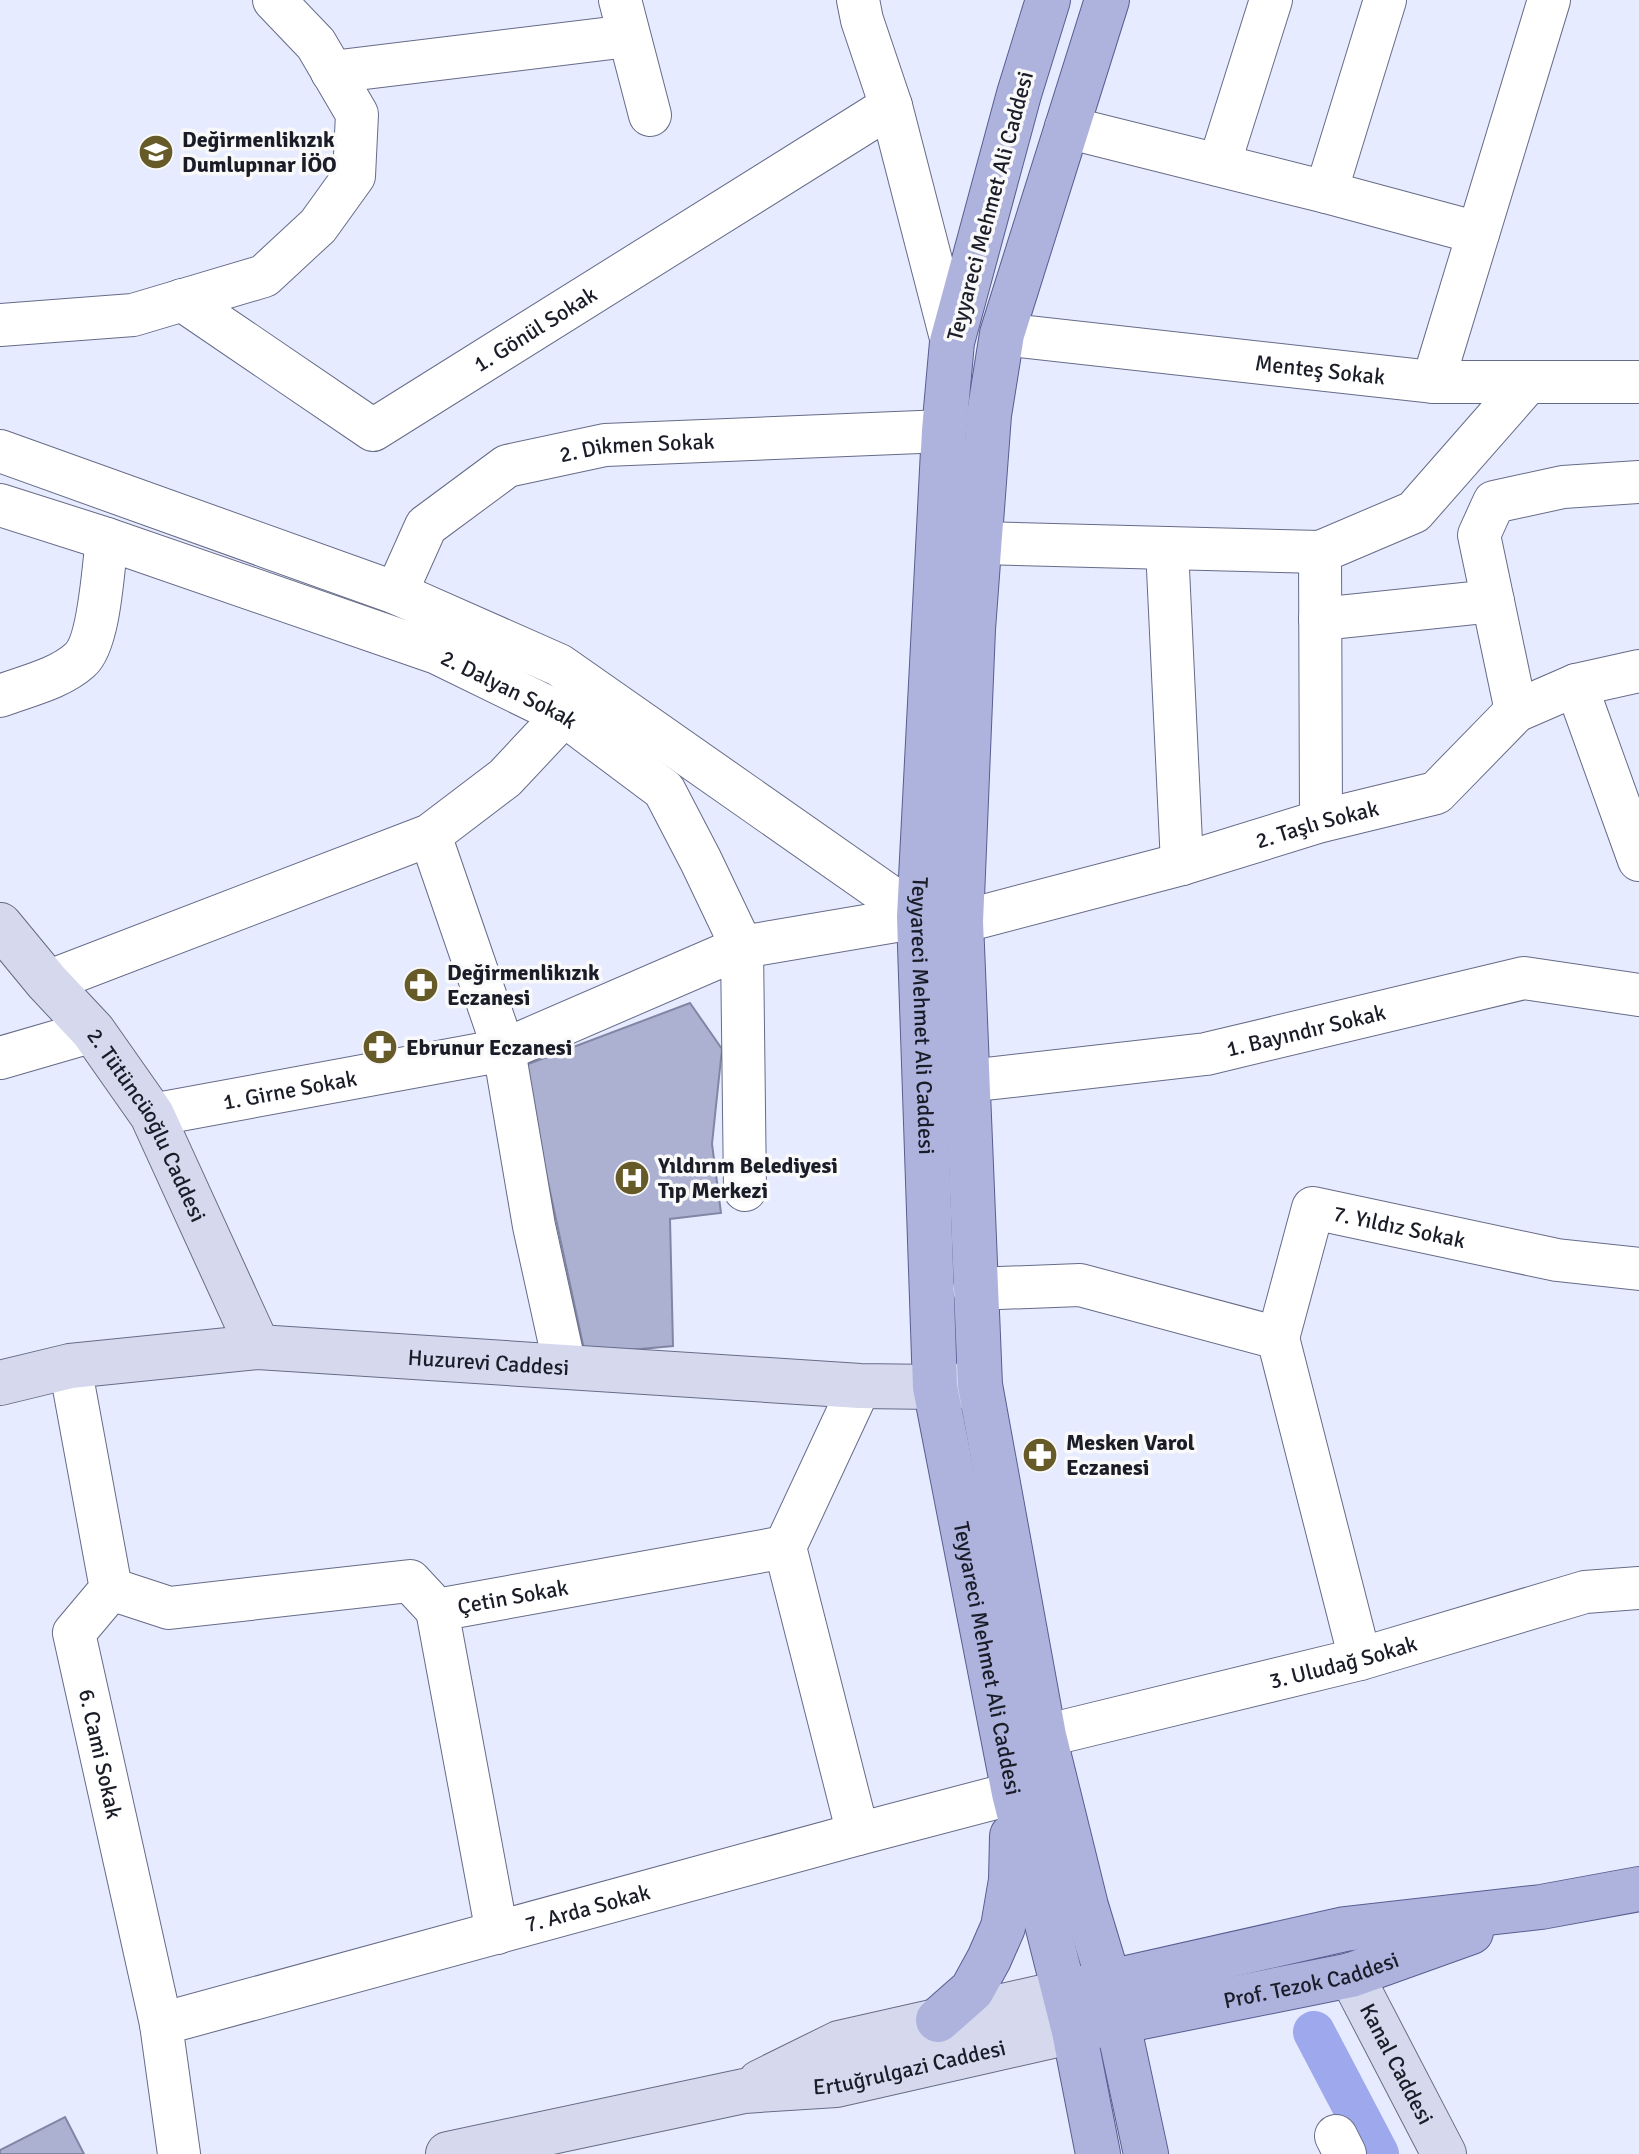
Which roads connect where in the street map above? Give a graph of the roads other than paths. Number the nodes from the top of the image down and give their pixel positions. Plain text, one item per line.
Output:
1 (274, 0) edge
2 (858, 0) edge
3 (1048, 0) edge
4 (1107, 0) edge
5 (1271, 0) edge
6 (1385, 0) edge
7 (1549, 0) edge
8 (624, 18) edge
9 (332, 72) junction
10 (891, 106) junction
11 (650, 115) dead end
12 (1066, 127) junction
13 (1219, 165) junction
14 (1326, 192) junction
15 (1478, 233) junction
16 (182, 300) junction
17 (0, 325) edge
18 (1002, 334) junction
19 (952, 342) junction
20 (1433, 382) junction
21 (1528, 382) junction
22 (1639, 382) edge
23 (944, 431) junction
24 (0, 451) edge
25 (1639, 482) edge
26 (0, 505) edge
27 (107, 539) junction
28 (980, 543) junction
29 (1167, 548) junction
30 (1320, 552) junction
31 (396, 593) junction
32 (1493, 601) junction
33 (1320, 619) junction
34 (1639, 671) edge
35 (1576, 685) junction
36 (0, 696) edge
37 (1516, 711) junction
38 (564, 715) junction
39 (1321, 821) junction
40 (430, 835) junction
41 (1639, 860) edge
42 (1182, 864) junction
43 (919, 917) junction
44 (961, 922) junction
45 (0, 925) edge
46 (742, 947) junction
47 (47, 982) junction
48 (1639, 995) edge
49 (93, 1031) junction
50 (504, 1050) junction
51 (0, 1058) edge
52 (968, 1081) junction
53 (152, 1115) junction
54 (745, 1190) dead end
55 (1639, 1269) edge
56 (974, 1289) junction
57 (1278, 1338) junction
58 (258, 1347) junction
59 (70, 1366) junction
60 (565, 1367) junction
61 (0, 1383) edge
62 (980, 1385) junction
63 (860, 1386) junction
64 (935, 1387) junction
65 (785, 1547) junction
66 (1639, 1588) edge
67 (111, 1589) junction
68 (437, 1610) junction
69 (1360, 1659) junction
70 (1044, 1736) junction
71 (1014, 1793) junction
72 (858, 1834) junction
73 (1639, 1889) edge
74 (1541, 1907) junction
75 (497, 1933) junction
76 (1351, 1975) junction
77 (1114, 2002) junction
78 (1070, 2011) junction
79 (938, 2020) junction
80 (161, 2024) junction
81 (744, 2091) junction
82 (179, 2154) edge
83 (448, 2154) edge
84 (1098, 2154) edge
85 (1146, 2154) edge
86 (1444, 2154) edge

1 - 9 street
2 - 10 street
3 - 19 main road, Teyyareci Mehmet Ali Caddesi
4 - 12 main road, Teyyareci Mehmet Ali Caddesi
5 - 13 street
6 - 14 street
7 - 15 street
8 - 9 street
8 - 11 street
9 - 16 street
10 - 16 street, 1. Gönül Sokak
10 - 19 street
12 - 13 street
12 - 18 main road, Teyyareci Mehmet Ali Caddesi
13 - 14 street
14 - 15 street
15 - 20 street
16 - 17 street
18 - 20 street, Menteş Sokak
18 - 28 main road, Teyyareci Mehmet Ali Caddesi
19 - 23 main road, Teyyareci Mehmet Ali Caddesi
20 - 21 street, Menteş Sokak
21 - 22 street, Menteş Sokak
21 - 30 street
23 - 31 street, 2. Dikmen Sokak
23 - 43 main road, Teyyareci Mehmet Ali Caddesi
24 - 31 street, 2. Dalyan Sokak
25 - 32 street
26 - 27 street, 2. Dalyan Sokak
27 - 36 street
27 - 38 street, 2. Dalyan Sokak
28 - 29 street
28 - 44 main road, Teyyareci Mehmet Ali Caddesi
29 - 30 street
29 - 42 street
30 - 33 street
31 - 43 street, 2. Dalyan Sokak
32 - 33 street
32 - 37 street
33 - 39 street
34 - 35 street, 2. Taşlı Sokak
35 - 37 street, 2. Taşlı Sokak
35 - 41 street
37 - 39 street, 2. Taşlı Sokak
38 - 40 street
38 - 46 street, 2. Dalyan Sokak
39 - 42 street, 2. Taşlı Sokak
40 - 47 street
40 - 50 street
42 - 44 street, 2. Taşlı Sokak
43 - 44 street, 2. Dalyan Sokak
43 - 46 street, 2. Dalyan Sokak
43 - 64 main road, Teyyareci Mehmet Ali Caddesi
44 - 52 main road, Teyyareci Mehmet Ali Caddesi
45 - 47 street, 2. Tütüncüoğlu Caddesi
46 - 50 street, 1. Girne Sokak
46 - 54 street
47 - 49 street, 2. Tütüncüoğlu Caddesi
48 - 52 street, 1. Bayındır Sokak
49 - 51 street
49 - 53 street, 2. Tütüncüoğlu Caddesi
50 - 53 street, 1. Girne Sokak
50 - 60 street
52 - 56 main road, Teyyareci Mehmet Ali Caddesi
53 - 58 street, 2. Tütüncüoğlu Caddesi
55 - 57 street, 7. Yıldız Sokak
56 - 57 street
56 - 62 main road, Teyyareci Mehmet Ali Caddesi
57 - 69 street
58 - 59 street, Huzurevi Caddesi
58 - 60 street, Huzurevi Caddesi
59 - 61 street, Huzurevi Caddesi
59 - 67 street
60 - 63 street, Huzurevi Caddesi
62 - 64 street, Huzurevi Caddesi
62 - 70 main road, Teyyareci Mehmet Ali Caddesi
63 - 64 street, Huzurevi Caddesi
63 - 65 street
64 - 71 main road, Teyyareci Mehmet Ali Caddesi
65 - 68 street, Çetin Sokak
65 - 72 street
66 - 69 street, 3. Uludağ Sokak
67 - 68 street, Çetin Sokak
67 - 80 street, 6. Cami Sokak
68 - 75 street
69 - 70 street, 3. Uludağ Sokak
70 - 77 main road, Teyyareci Mehmet Ali Caddesi
71 - 72 street, 7. Arda Sokak
71 - 78 main road, Teyyareci Mehmet Ali Caddesi
71 - 79 main road
72 - 75 street, 7. Arda Sokak
73 - 74 main road
74 - 76 main road, Prof. Tezok Caddesi
74 - 77 main road
75 - 80 street, 7. Arda Sokak
76 - 77 main road, Prof. Tezok Caddesi
76 - 86 street, Kanal Caddesi
77 - 78 main road, Prof. Tezok Caddesi
77 - 85 main road, Teyyareci Mehmet Ali Caddesi
78 - 79 street, Ertuğrulgazi Caddesi
78 - 81 street, Ertuğrulgazi Caddesi
78 - 84 main road, Teyyareci Mehmet Ali Caddesi
79 - 81 street, Ertuğrulgazi Caddesi
80 - 82 street, 6. Cami Sokak
81 - 83 street, Ertuğrulgazi Caddesi

